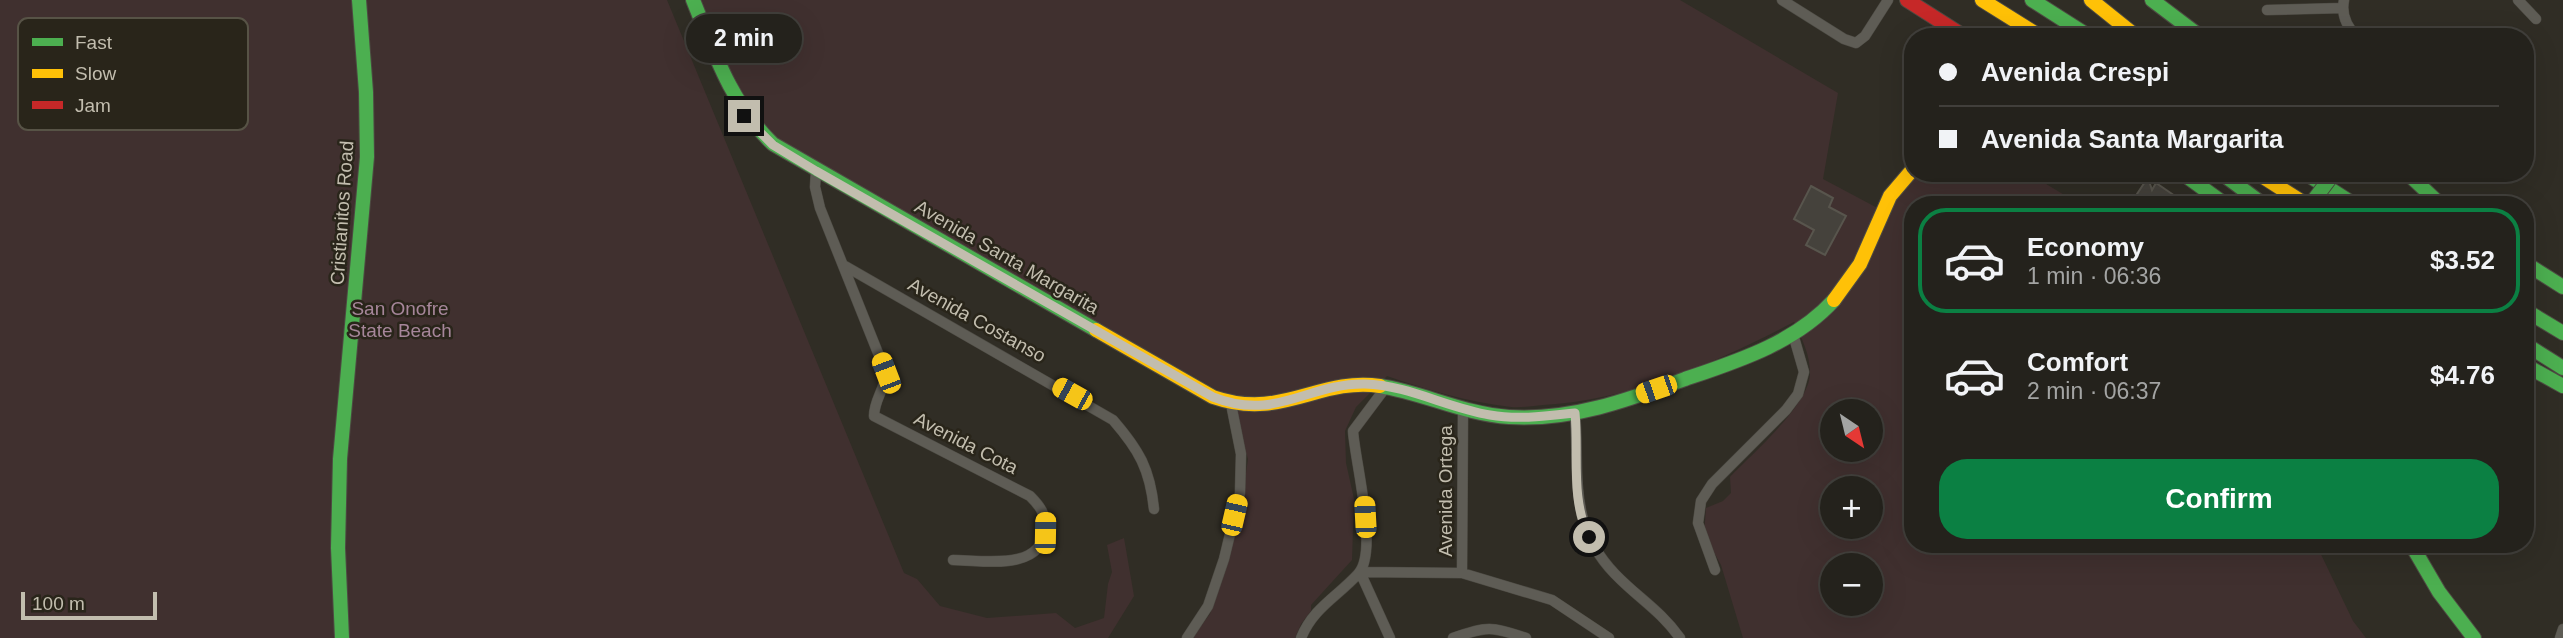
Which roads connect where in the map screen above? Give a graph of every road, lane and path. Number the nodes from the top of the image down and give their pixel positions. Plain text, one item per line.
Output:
1 (359, 0) edge
2 (693, 0) edge
3 (1782, 0) edge
4 (1888, 0) edge
5 (1907, 0) edge
6 (1982, 0) edge
7 (2032, 0) edge
8 (2091, 0) edge
9 (2152, 0) edge
10 (2518, 0) edge
11 (2344, 4) edge
12 (2267, 10) dead end
13 (2536, 19) dead end
14 (1951, 28) edge
15 (2027, 28) edge
16 (2076, 28) edge
17 (2126, 28) edge
18 (2189, 28) edge
19 (2348, 28) edge
20 (816, 171) junction
21 (1904, 176) edge
22 (2194, 182) edge
23 (2233, 182) edge
24 (2271, 182) edge
25 (2319, 182) edge
26 (2327, 182) edge
27 (2417, 182) edge
28 (2214, 196) edge
29 (2252, 196) edge
30 (2294, 196) edge
31 (2315, 196) edge
32 (2341, 196) edge
33 (2431, 196) edge
34 (845, 266) junction
35 (2534, 269) edge
36 (2563, 287) edge
37 (2534, 315) edge
38 (2563, 333) edge
39 (1793, 334) junction
40 (2534, 350) edge
41 (2563, 368) edge
42 (2534, 370) edge
43 (2563, 386) edge
44 (1386, 387) junction
45 (1231, 404) junction
46 (1464, 408) junction
47 (1575, 413) junction
48 (1154, 509) dead end
49 (2416, 553) edge
50 (953, 560) dead end
51 (1715, 570) dead end
52 (1360, 572) junction
53 (1462, 573) junction
54 (2563, 629) edge
55 (342, 638) edge
56 (1187, 638) edge
57 (1301, 638) edge
58 (1390, 638) edge
59 (1453, 638) edge
60 (1526, 638) edge
61 (1609, 638) edge
62 (1680, 638) edge
63 (2474, 638) edge
64 (2560, 638) edge

1 - 55 main road, Cristianitos Road
2 - 20 main road, Avenida Santa Margarita
3 - 4 street
5 - 14 main road
6 - 15 main road
7 - 16 main road
8 - 17 main road
9 - 18 main road
10 - 13 street
11 - 12 street
11 - 19 street
20 - 34 street, Avenida Cota
20 - 45 main road, Avenida Santa Margarita
21 - 39 main road, Avenida Santa Margarita
22 - 28 main road
23 - 29 main road
24 - 30 main road
25 - 32 main road
26 - 31 main road, bridge
27 - 33 main road
34 - 48 street, Avenida Costanso
34 - 50 street, Avenida Cota
35 - 36 main road
37 - 38 main road
39 - 47 main road, Avenida Santa Margarita
39 - 51 street
40 - 41 main road
42 - 43 main road
44 - 45 main road, Avenida Santa Margarita
44 - 46 main road, Avenida Santa Margarita
44 - 52 street
45 - 56 street
46 - 47 main road, Avenida Santa Margarita
46 - 53 street, Avenida Ortega
47 - 62 street
49 - 63 main road
52 - 53 street
52 - 57 street
52 - 58 street
53 - 61 street
54 - 64 street
59 - 60 street

